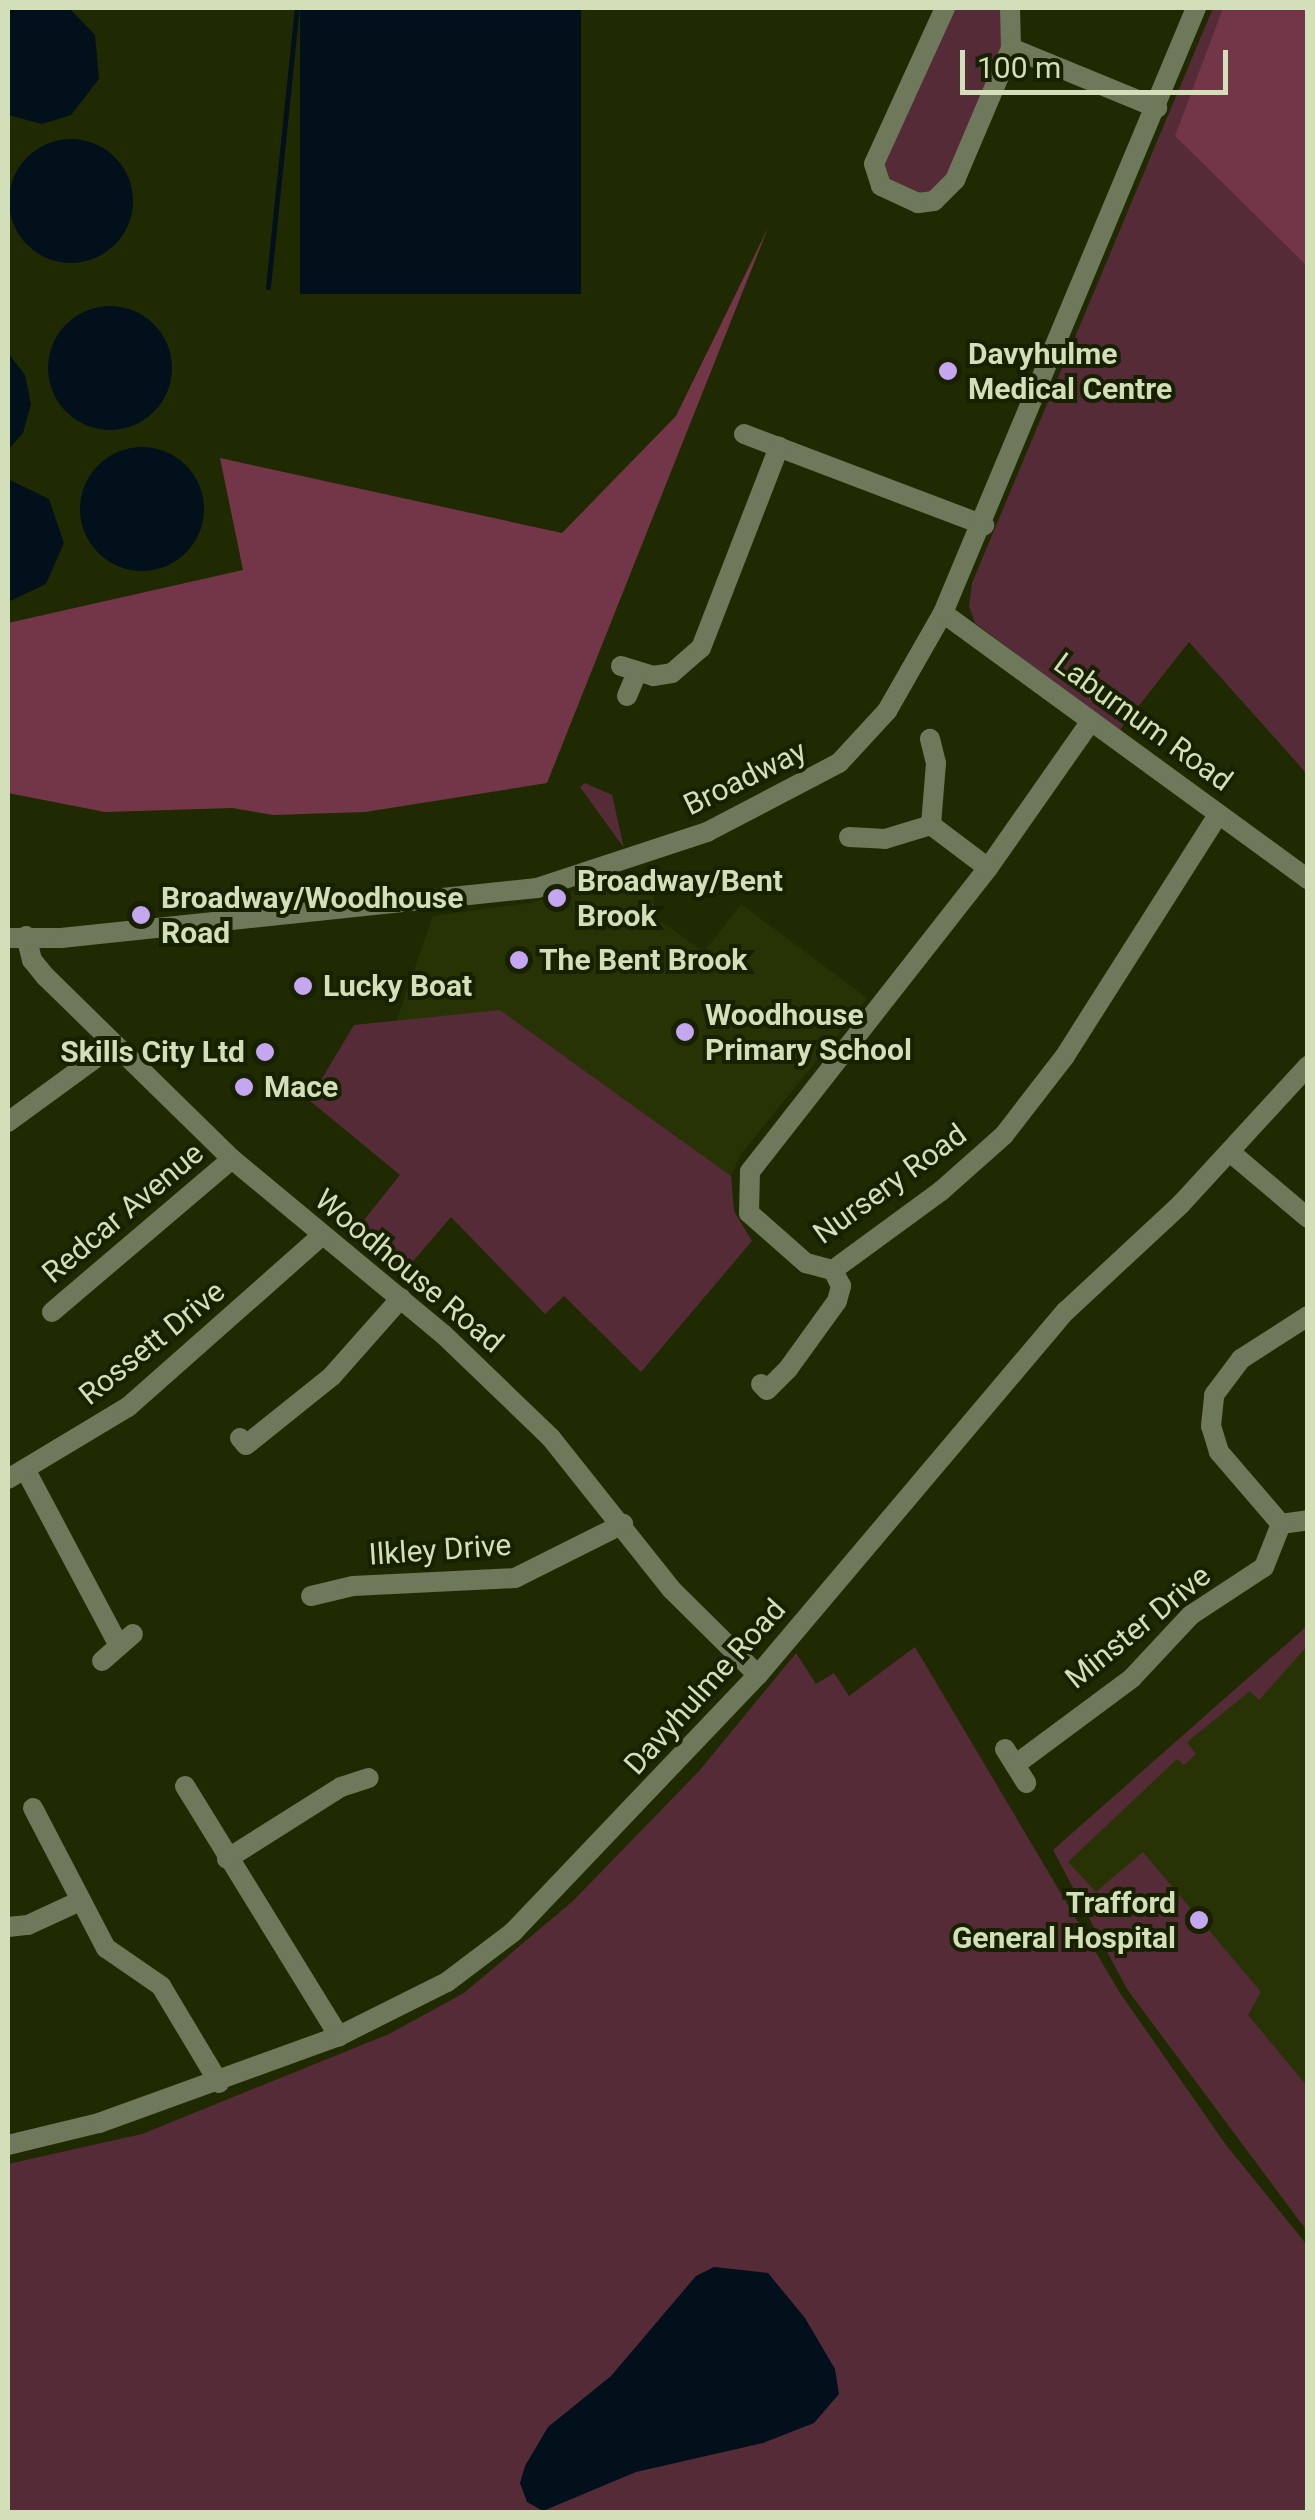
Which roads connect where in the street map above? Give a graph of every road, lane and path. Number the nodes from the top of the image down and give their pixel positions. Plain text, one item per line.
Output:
1 (944, 8) edge
2 (1010, 8) edge
3 (1196, 8) edge
4 (1011, 48) junction
5 (1157, 108) junction
6 (744, 434) dead end
7 (780, 446) junction
8 (984, 525) junction
9 (943, 613) junction
10 (627, 696) dead end
11 (1090, 721) junction
12 (930, 739) dead end
13 (1218, 815) junction
14 (931, 825) junction
15 (849, 837) dead end
16 (988, 868) junction
17 (1308, 879) edge
18 (17, 937) edge
19 (115, 1044) junction
20 (1308, 1066) edge
21 (8, 1122) edge
22 (1230, 1152) junction
23 (232, 1160) junction
24 (1308, 1218) edge
25 (321, 1236) junction
26 (833, 1270) junction
27 (401, 1298) junction
28 (52, 1312) dead end
29 (1308, 1316) edge
30 (761, 1384) dead end
31 (240, 1438) dead end
32 (16, 1474) edge
33 (1308, 1520) edge
34 (623, 1524) junction
35 (1281, 1524) junction
36 (311, 1596) dead end
37 (102, 1661) dead end
38 (758, 1675) junction
39 (1016, 1765) dead end
40 (370, 1778) dead end
41 (185, 1786) dead end
42 (32, 1808) dead end
43 (227, 1859) junction
44 (80, 1901) junction
45 (8, 1927) edge
46 (339, 2036) junction
47 (219, 2083) junction
48 (8, 2145) edge

1 - 4 street
2 - 4 street
3 - 5 street, Broadway
4 - 5 street
5 - 8 street, Broadway
6 - 7 street
7 - 8 street
7 - 10 street
8 - 9 street, Broadway
9 - 11 street, Laburnum Road
9 - 18 street, Broadway
11 - 13 street, Laburnum Road
11 - 16 street, Nursery Road
12 - 14 street
13 - 17 street, Laburnum Road
13 - 26 street, Nursery Road
14 - 15 street
14 - 16 street
16 - 26 street, Nursery Road
18 - 19 street, Woodhouse Road
19 - 21 street
19 - 23 street, Woodhouse Road
20 - 22 street, Davyhulme Road
22 - 24 street
22 - 38 street, Davyhulme Road
23 - 25 street, Woodhouse Road
23 - 28 street, Redcar Avenue
25 - 27 street, Woodhouse Road
25 - 32 street, Rossett Drive
26 - 30 street
27 - 31 street
27 - 34 street, Woodhouse Road
29 - 35 street
32 - 37 street
33 - 35 street
34 - 36 street, Ilkley Drive
34 - 38 street, Woodhouse Road
35 - 39 street, Minster Drive
38 - 46 street, Davyhulme Road
40 - 43 street
41 - 43 street
42 - 44 street
43 - 46 street
44 - 45 street
44 - 47 street
46 - 47 street, Davyhulme Road
47 - 48 street, Davyhulme Road

